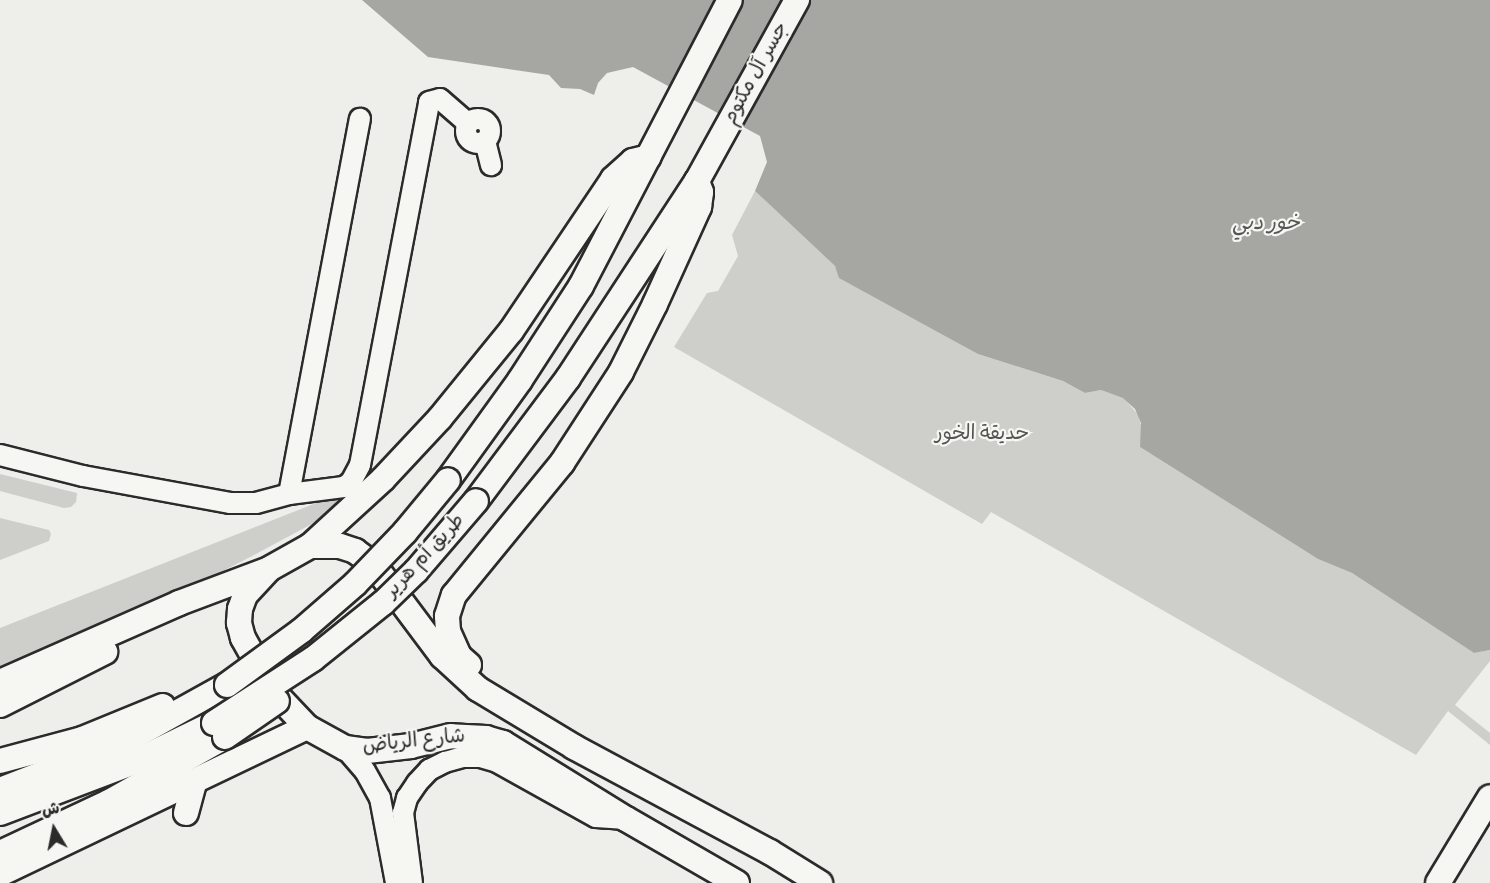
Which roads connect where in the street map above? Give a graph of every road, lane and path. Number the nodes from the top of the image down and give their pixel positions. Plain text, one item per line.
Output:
1 (730, 0) edge
2 (797, 0) edge
3 (360, 119) dead end
4 (716, 147) joint
5 (650, 158) junction
6 (491, 165) dead end
7 (697, 181) junction
8 (0, 455) edge
9 (289, 494) junction
10 (310, 546) junction
11 (269, 569) junction
12 (160, 611) junction
13 (0, 682) edge
14 (221, 690) junction
15 (0, 705) edge
16 (308, 727) junction
17 (220, 730) junction
18 (574, 747) junction
19 (345, 748) junction
20 (0, 760) edge
21 (194, 783) junction
22 (0, 790) edge
23 (1488, 801) edge
24 (0, 813) edge
25 (186, 813) dead end
26 (626, 819) junction
27 (0, 853) edge
28 (0, 874) edge
29 (396, 883) edge
30 (412, 883) edge
31 (737, 883) edge
32 (820, 883) edge
33 (1438, 883) edge

1 - 5 main road, طريق أم هرير
2 - 4 main road, جسر آل مكتوم
3 - 9 street
4 - 7 main road, طريق أم هرير
5 - 10 main road
5 - 14 main road, طريق أم هرير, bridge
6 - 9 street
7 - 17 main road, طريق أم هرير, bridge
7 - 18 main road
8 - 9 street
10 - 11 main road, شارع الرياض
10 - 18 main road, شارع الرياض
11 - 12 main road
11 - 16 main road, شارع الرياض
12 - 13 main road
12 - 15 main road
14 - 20 main road
14 - 22 main road, طريق أم هرير
16 - 19 main road, شارع الرياض
16 - 21 main road
17 - 24 main road
17 - 27 main road
18 - 32 main road, شارع الرياض
19 - 26 main road, شارع الرياض
19 - 29 street
21 - 25 main road
21 - 28 main road
23 - 33 main road
26 - 30 street
26 - 31 main road, شارع الرياض

